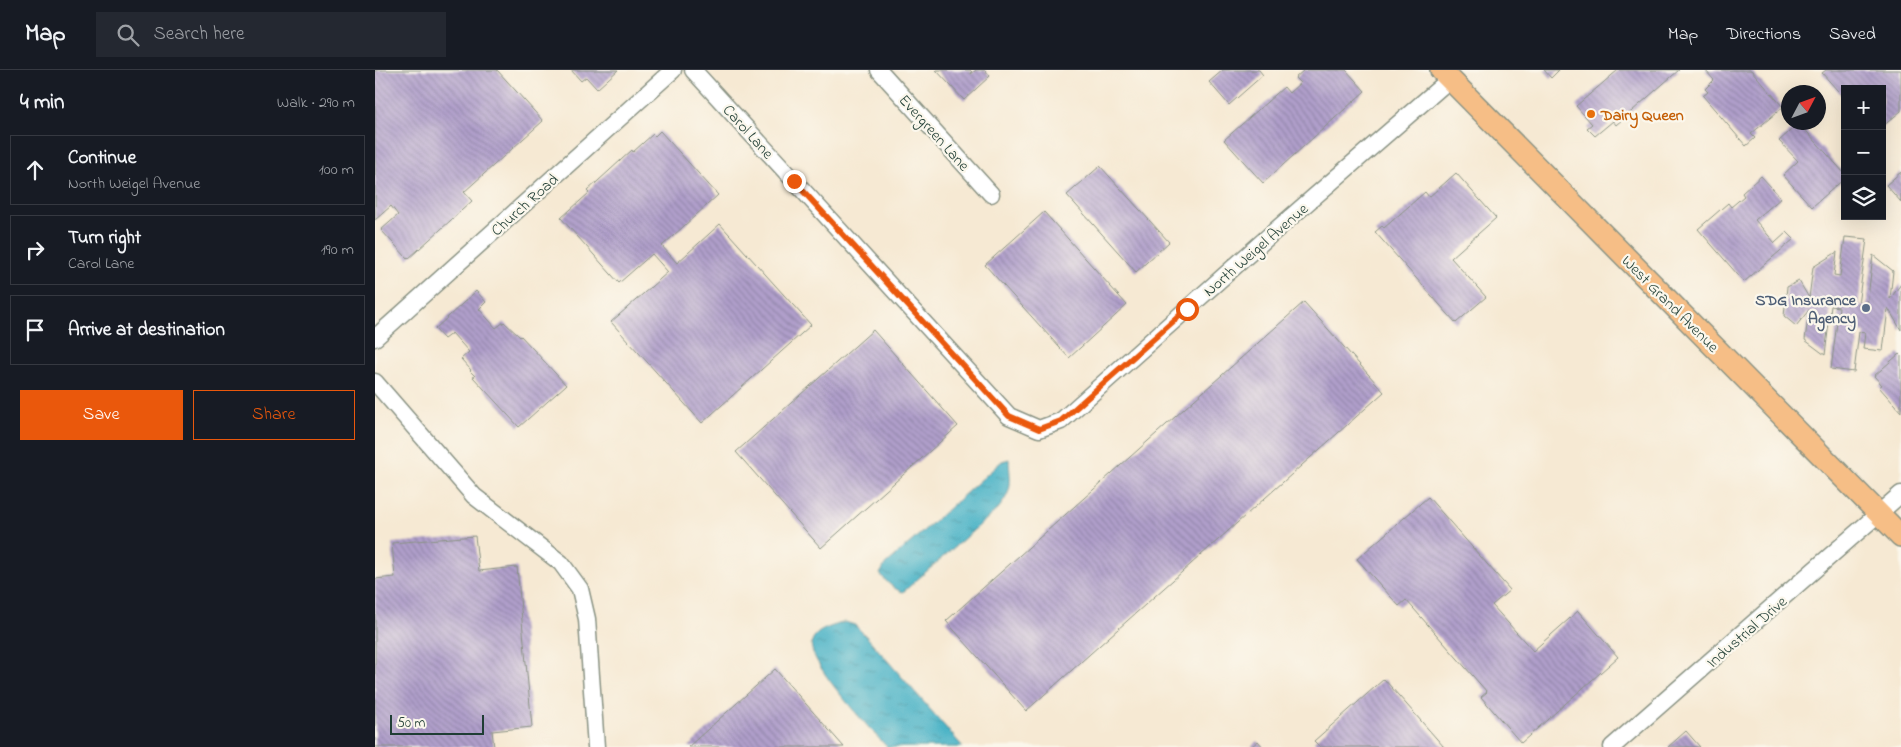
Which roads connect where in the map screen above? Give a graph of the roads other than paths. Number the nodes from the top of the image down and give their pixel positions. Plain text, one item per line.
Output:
1 (673, 70) edge
2 (693, 70) edge
3 (879, 70) edge
4 (1446, 74) edge
5 (991, 194) dead end
6 (375, 338) edge
7 (375, 382) edge
8 (1034, 427) joint
9 (1901, 494) edge
10 (1879, 514) junction
11 (1901, 536) edge
12 (596, 747) edge
13 (1612, 747) edge

1 - 6 street, Church Road
2 - 8 street, Carol Lane
3 - 5 street, Evergreen Lane
4 - 8 street, North Weigel Avenue
4 - 10 main road, West Grand Avenue
7 - 12 street
9 - 10 street, Industrial Drive
10 - 11 main road, West Grand Avenue
10 - 13 street, Industrial Drive

